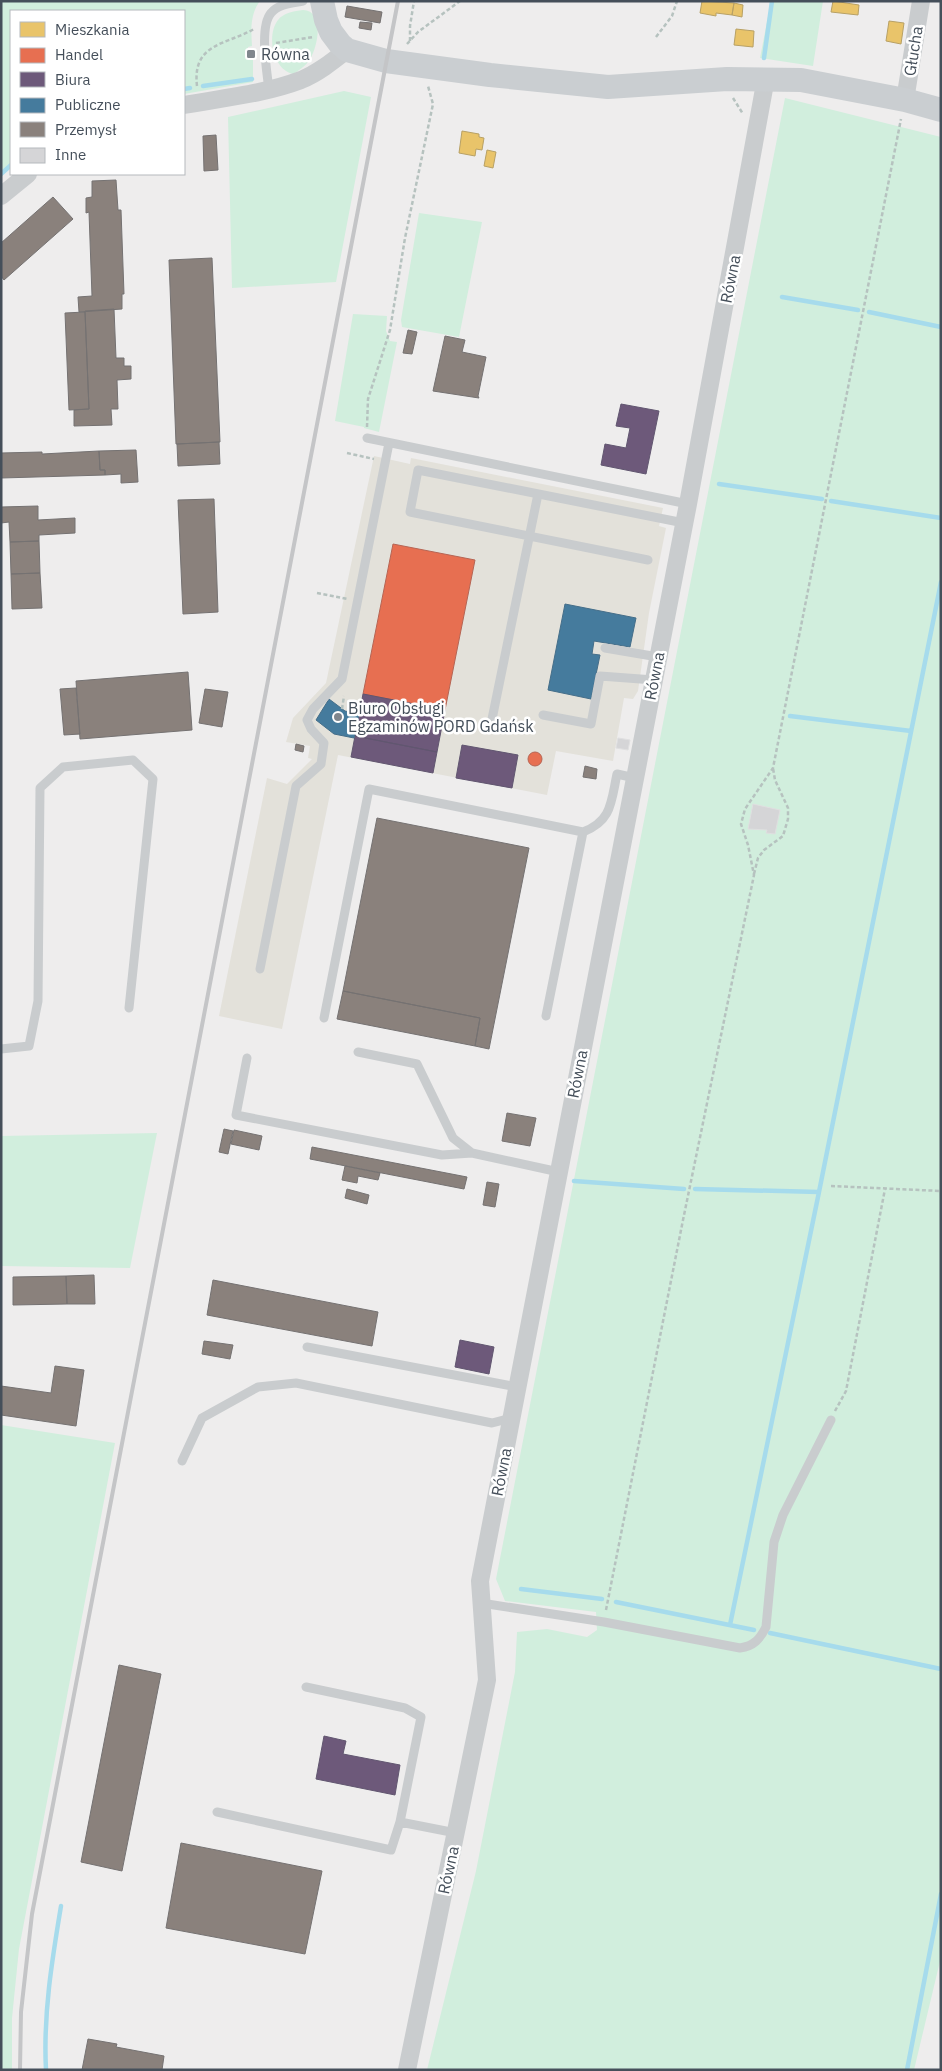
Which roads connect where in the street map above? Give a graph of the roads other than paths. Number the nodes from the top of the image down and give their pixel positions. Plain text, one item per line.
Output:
1 (303, 1) edge
2 (322, 1) edge
3 (921, 1) edge
4 (346, 50) junction
5 (766, 78) junction
6 (268, 90) junction
7 (905, 100) junction
8 (185, 105) edge
9 (941, 110) edge
10 (27, 175) edge
11 (1, 196) edge
12 (367, 438) dead end
13 (389, 443) junction
14 (538, 494) junction
15 (688, 504) junction
16 (684, 523) junction
17 (529, 536) junction
18 (648, 560) dead end
19 (605, 648) dead end
20 (658, 657) junction
21 (654, 680) junction
22 (543, 714) dead end
23 (491, 724) dead end
24 (635, 778) junction
25 (583, 832) junction
26 (260, 969) dead end
27 (129, 1008) dead end
28 (546, 1016) dead end
29 (324, 1018) dead end
30 (1, 1048) edge
31 (358, 1052) dead end
32 (247, 1058) dead end
33 (472, 1153) junction
34 (559, 1172) junction
35 (307, 1347) dead end
36 (517, 1387) junction
37 (511, 1418) junction
38 (830, 1420) road end
39 (182, 1461) dead end
40 (481, 1603) junction
41 (306, 1687) dead end
42 (217, 1812) dead end
43 (400, 1822) junction
44 (456, 1834) junction
45 (407, 2070) edge

1 - 6 lane
2 - 4 street
3 - 7 street, Głucha
4 - 5 street
4 - 6 street
5 - 7 street
5 - 15 street, Równa
6 - 8 street
7 - 9 street
10 - 11 street
12 - 13 lane
13 - 15 lane
13 - 26 lane
14 - 16 lane
14 - 17 lane
14 - 17 lane
15 - 16 street, Równa
16 - 20 street, Równa
17 - 18 lane
17 - 23 lane
19 - 20 lane
20 - 21 street, Równa
21 - 22 lane
21 - 24 street, Równa
24 - 25 lane
24 - 34 street, Równa
25 - 28 lane
25 - 29 lane
27 - 30 lane
31 - 33 lane
32 - 33 lane
33 - 34 lane
34 - 36 street, Równa
35 - 36 lane
36 - 37 street, Równa
37 - 39 lane
37 - 40 street, Równa
38 - 40 lane
40 - 44 street, Równa
41 - 43 lane
42 - 43 lane
43 - 44 lane
44 - 45 street, Równa

